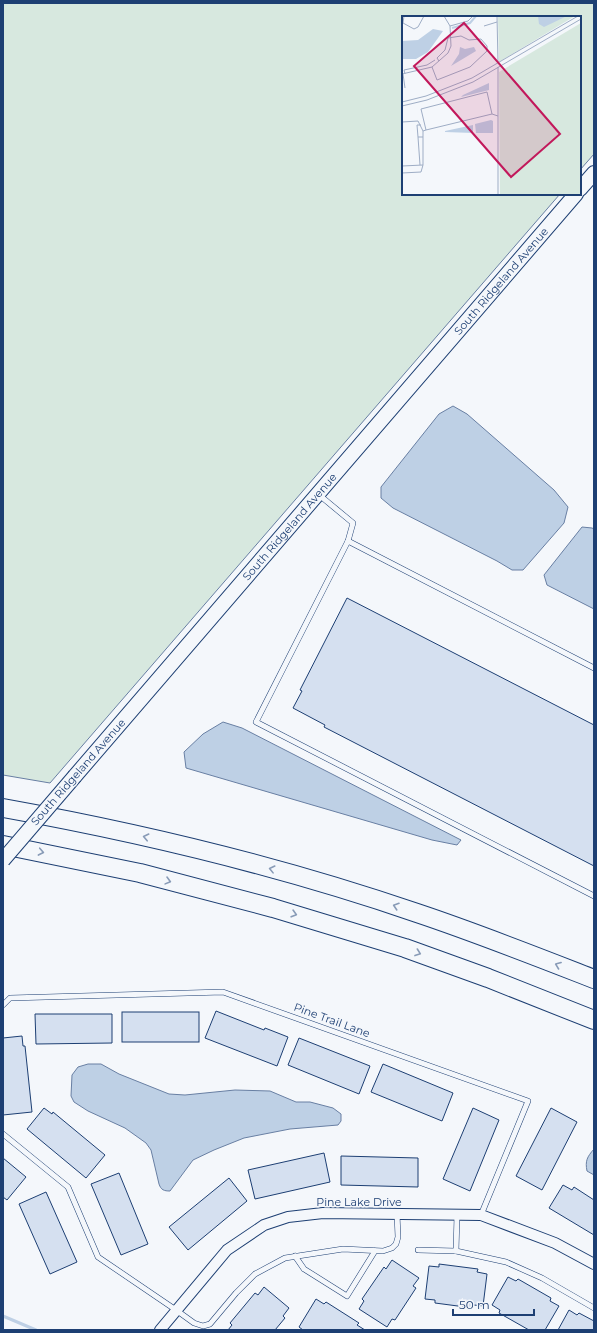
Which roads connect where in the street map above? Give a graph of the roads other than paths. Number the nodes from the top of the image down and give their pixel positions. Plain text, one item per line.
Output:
1 (594, 173) edge
2 (581, 188) edge
3 (575, 195) edge
4 (317, 493) junction
5 (348, 541) junction
6 (594, 668) edge
7 (3, 808) edge
8 (3, 846) edge
9 (3, 860) edge
10 (594, 896) edge
11 (594, 979) edge
12 (3, 1005) edge
13 (594, 1020) edge
14 (3, 1134) edge
15 (398, 1214) junction
16 (458, 1215) junction
17 (481, 1215) junction
18 (418, 1250) dead end
19 (375, 1251) junction
20 (456, 1251) junction
21 (295, 1256) junction
22 (594, 1264) edge
23 (594, 1308) edge
24 (176, 1310) junction
25 (160, 1330) edge

1 - 2 street
3 - 4 street, South Ridgeland Avenue
4 - 5 lane
4 - 9 street, South Ridgeland Avenue, bridge
5 - 6 lane
5 - 10 lane
11 -> 7 highway
8 -> 13 highway
12 - 17 lane, Pine Trail Lane
14 - 24 lane
15 - 16 street, Pine Lake Drive
15 - 19 lane
15 - 24 street, Pine Lake Drive
16 - 17 street, Pine Lake Drive
16 - 20 lane
17 - 22 street, Pine Lake Drive
18 - 20 lane
19 - 21 lane
19 - 21 lane
20 - 23 lane
21 - 24 lane
24 - 25 street, Pine Lake Drive

